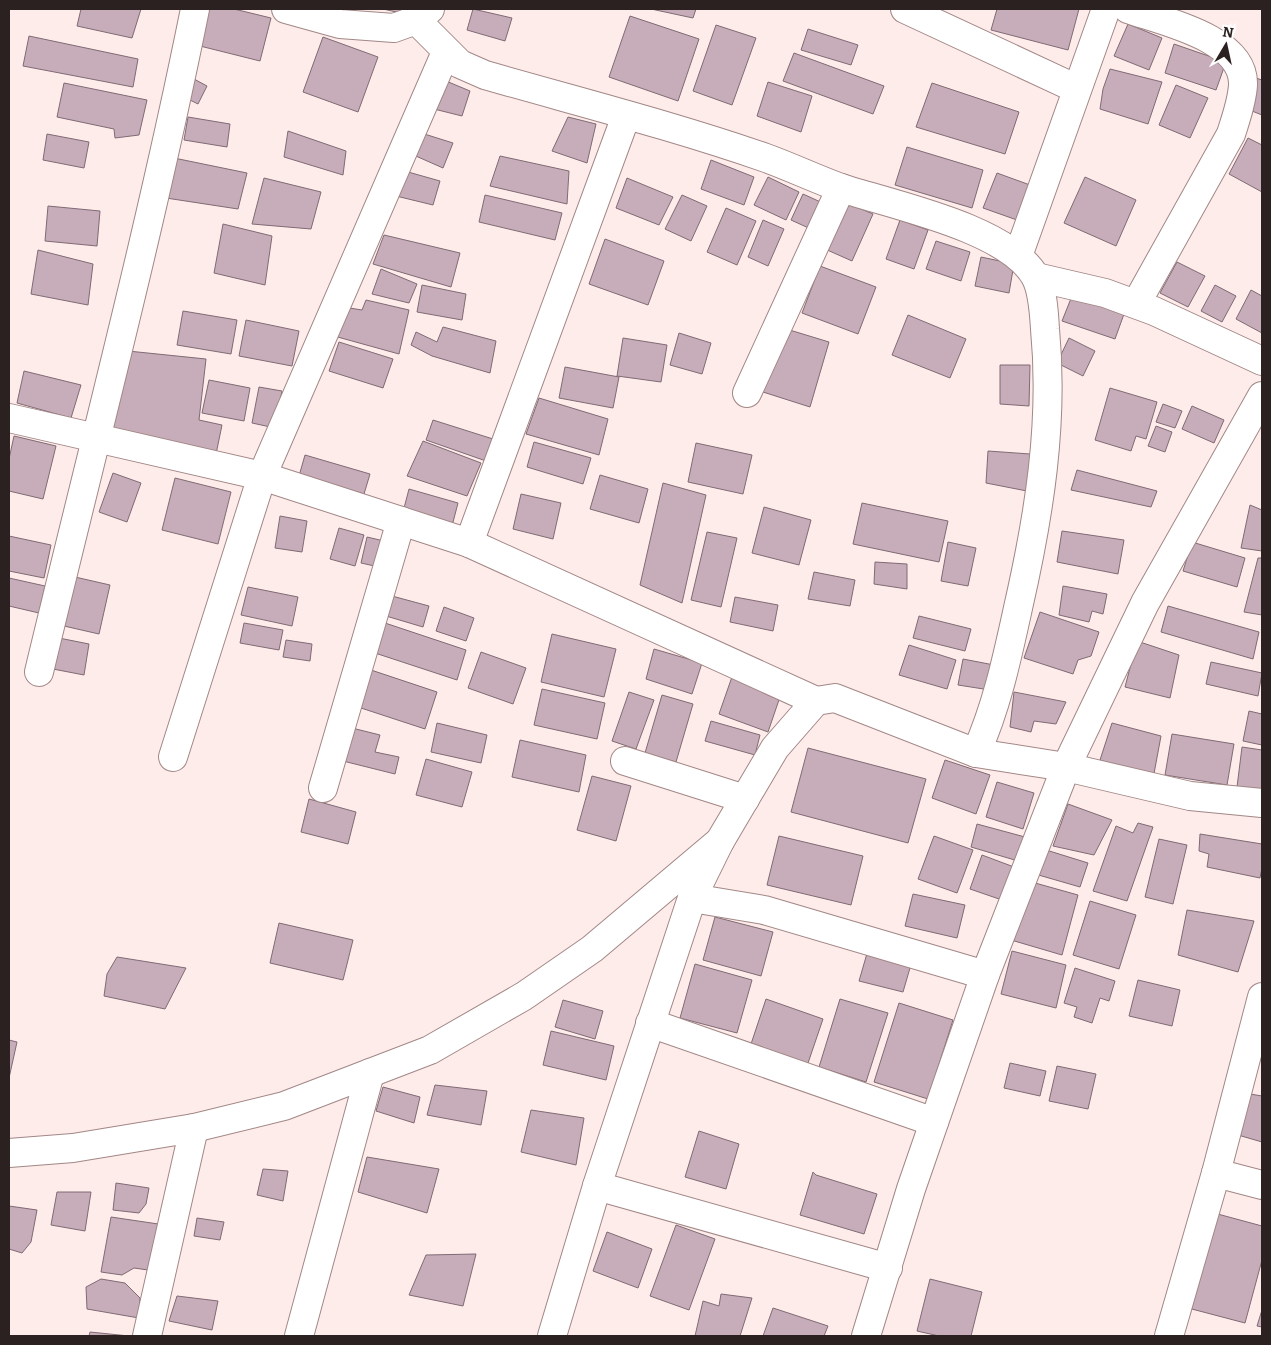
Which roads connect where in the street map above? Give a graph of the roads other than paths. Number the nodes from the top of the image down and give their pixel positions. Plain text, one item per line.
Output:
1 (195, 9) edge
2 (286, 9) edge
3 (905, 9) edge
4 (1106, 9) edge
5 (1128, 9) edge
6 (423, 15) edge
7 (342, 16) edge
8 (446, 52) junction
9 (1077, 89) junction
10 (626, 116) junction
11 (841, 188) junction
12 (1018, 256) junction
13 (1036, 277) junction
14 (1136, 304) junction
15 (1262, 361) edge
16 (747, 393) dead end
17 (1262, 396) edge
18 (9, 418) edge
19 (95, 438) junction
20 (262, 476) junction
21 (401, 521) junction
22 (469, 543) junction
23 (39, 672) dead end
24 (816, 701) junction
25 (976, 753) junction
26 (173, 757) dead end
27 (626, 761) dead end
28 (1066, 767) junction
29 (323, 788) dead end
30 (745, 799) junction
31 (1262, 803) edge
32 (720, 841) junction
33 (692, 898) junction
34 (985, 975) junction
35 (1262, 997) edge
36 (650, 1023) junction
37 (370, 1073) junction
38 (934, 1122) junction
39 (194, 1128) junction
40 (9, 1153) edge
41 (1216, 1173) junction
42 (1262, 1185) edge
43 (597, 1186) junction
44 (888, 1268) junction
45 (147, 1336) edge
46 (299, 1336) edge
47 (552, 1336) edge
48 (866, 1336) edge
49 (1169, 1336) edge

1 - 19 street
2 - 7 street
3 - 9 street
4 - 9 street
5 - 14 street
6 - 7 street
6 - 8 street
8 - 10 street
8 - 20 street
9 - 12 street
10 - 11 street
10 - 22 street
11 - 12 street
11 - 16 street
12 - 13 street
13 - 14 street
13 - 25 street
14 - 15 street
17 - 28 street
18 - 19 street
19 - 20 street
19 - 23 street
20 - 21 street
20 - 26 street
21 - 22 street
21 - 29 street
22 - 24 street
24 - 25 street
24 - 30 street
25 - 28 street
27 - 30 street
28 - 31 street
28 - 34 street
30 - 32 street
32 - 33 street
32 - 37 street
33 - 34 street
33 - 36 street
34 - 38 street
35 - 41 street
36 - 38 street
36 - 43 street
37 - 39 street
37 - 46 street
38 - 44 street
39 - 40 street
39 - 45 street
41 - 42 street
41 - 49 street
43 - 44 street
43 - 47 street
44 - 48 street

